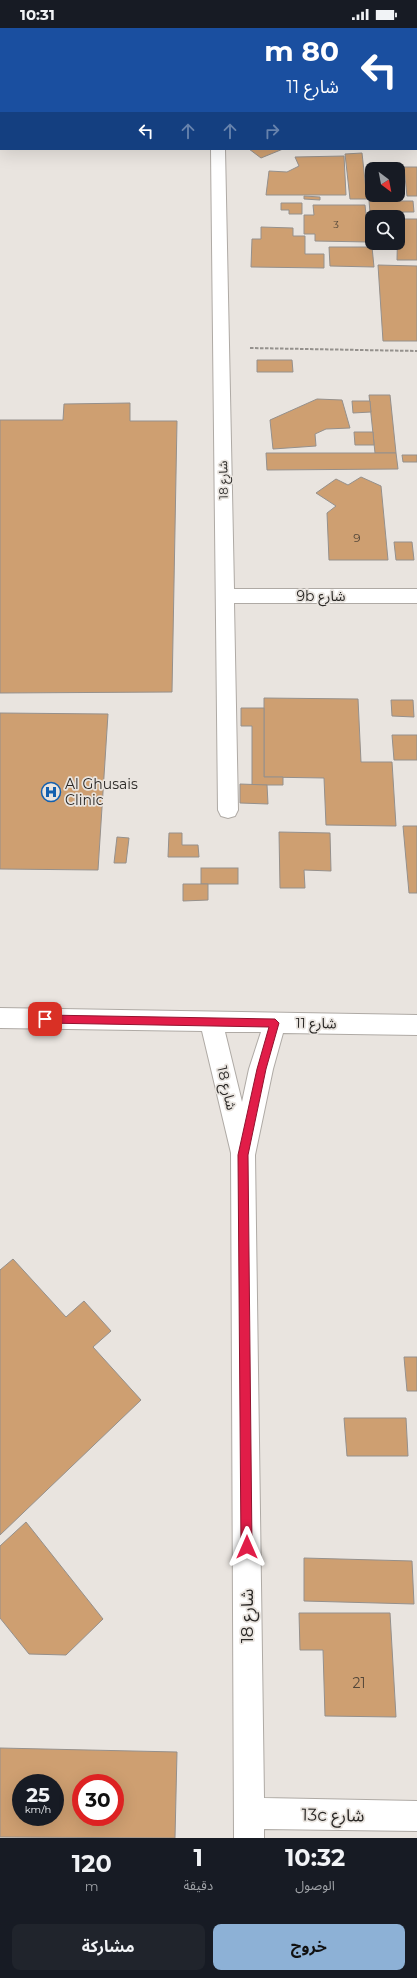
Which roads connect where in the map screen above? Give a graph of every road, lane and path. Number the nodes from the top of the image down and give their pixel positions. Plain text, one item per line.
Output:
1 (218, 150) edge
2 (221, 347) junction
3 (417, 351) edge
4 (225, 596) junction
5 (417, 596) edge
6 (228, 810) dead end
7 (0, 1018) edge
8 (210, 1022) junction
9 (275, 1023) junction
10 (417, 1025) edge
11 (243, 1155) junction
12 (417, 1816) edge
13 (249, 1826) edge

1 - 2 street, شارع 18
2 - 3 path
2 - 4 street, شارع 18
4 - 5 street, 9b شارع
4 - 6 street, شارع 18
7 - 8 street, شارع 11
8 - 9 street, شارع 11
8 - 11 street, شارع 18
9 - 10 street, شارع 11
9 - 11 street, شارع 18
11 - 13 street, شارع 18
12 - 13 street, 13c شارع

